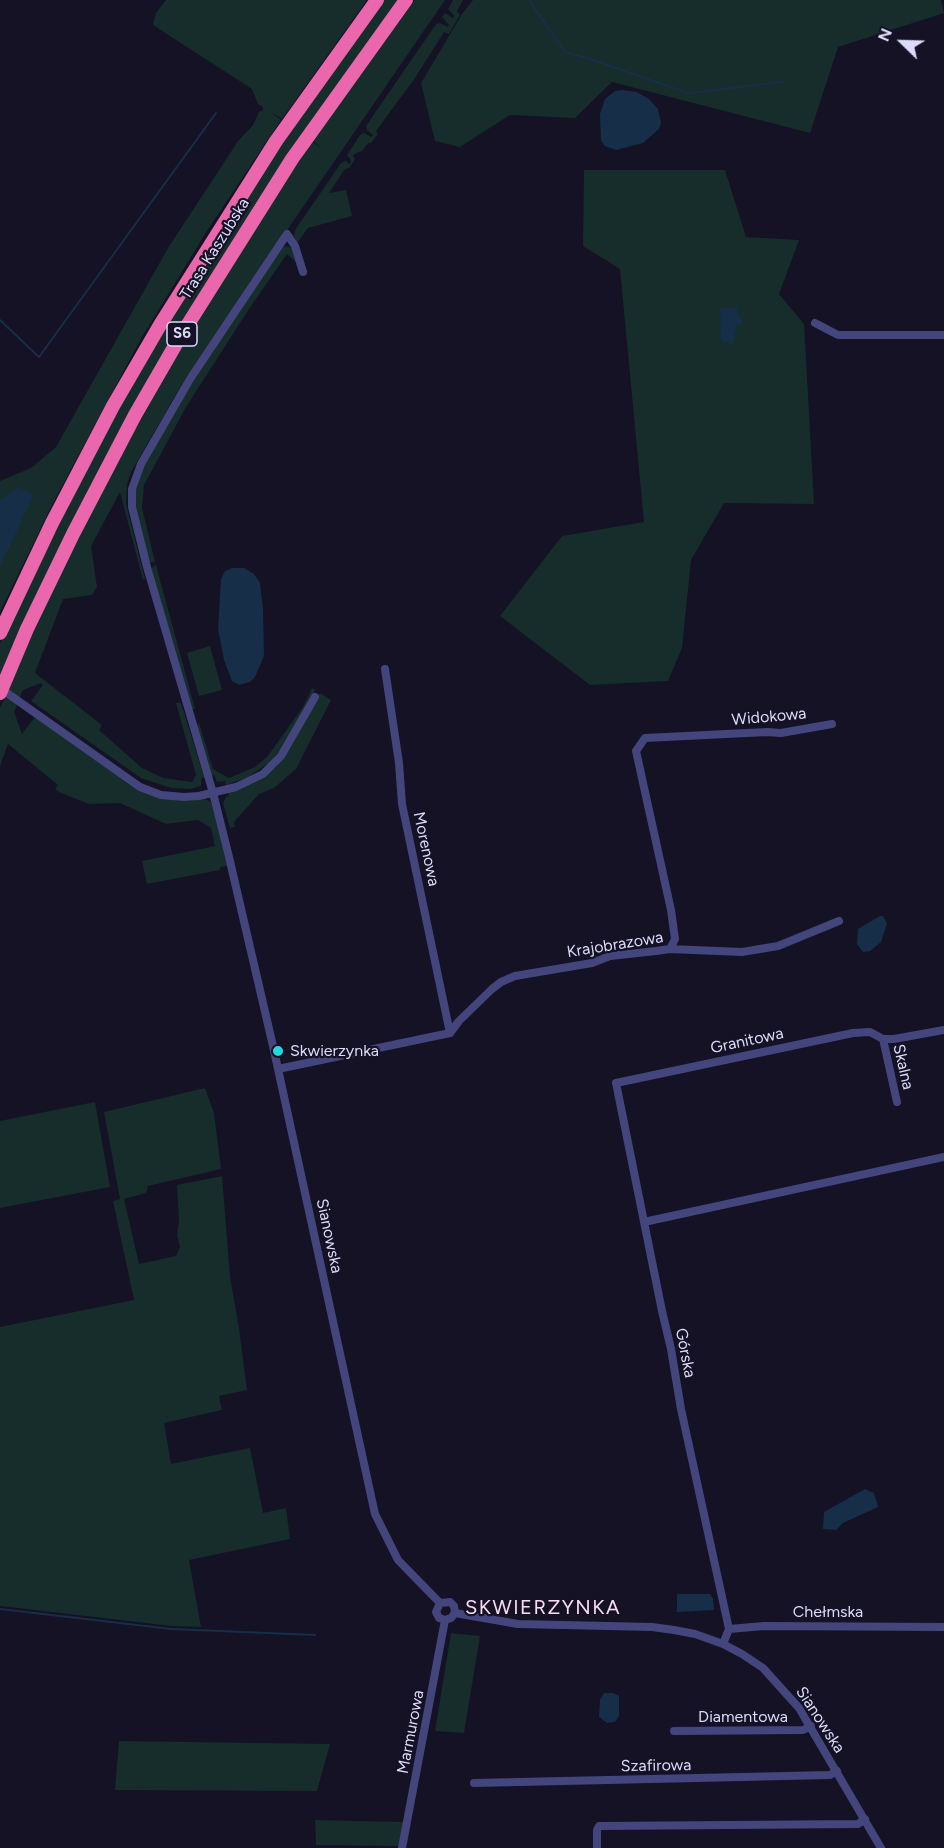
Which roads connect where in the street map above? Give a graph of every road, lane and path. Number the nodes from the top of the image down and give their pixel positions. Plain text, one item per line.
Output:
1 (376, 0) edge
2 (406, 0) edge
3 (303, 272) dead end
4 (815, 323) dead end
5 (944, 335) edge
6 (0, 633) edge
7 (385, 669) dead end
8 (0, 690) edge
9 (315, 697) dead end
10 (832, 724) dead end
11 (213, 793) junction
12 (839, 921) dead end
13 (670, 950) junction
14 (944, 1030) edge
15 (450, 1033) junction
16 (883, 1039) junction
17 (278, 1070) junction
18 (616, 1083) joint
19 (897, 1102) dead end
20 (944, 1157) edge
21 (644, 1222) junction
22 (440, 1603) junction
23 (455, 1613) junction
24 (445, 1620) junction
25 (944, 1627) edge
26 (729, 1629) junction
27 (723, 1644) junction
28 (811, 1726) junction
29 (674, 1731) dead end
30 (837, 1771) junction
31 (474, 1783) dead end
32 (865, 1819) junction
33 (402, 1848) edge
34 (597, 1848) edge
35 (881, 1848) edge

1 - 6 highway, Trasa Kaszubska / S6
2 - 8 highway, Trasa Kaszubska / S6
3 - 11 street, Sianowska
4 - 5 street
7 - 15 street, Morenowa
8 - 11 street
9 - 11 street
10 - 13 street, Widokowa
11 - 17 street, Sianowska
12 - 13 street, Krajobrazowa
13 - 15 street, Krajobrazowa
14 - 16 street, Granitowa
15 - 17 street
16 - 18 street, Granitowa
16 - 19 street, Skalna
17 - 22 street, Sianowska
18 - 21 street, Górska
20 - 21 street
21 - 26 street, Górska
22 - 23 street
22 - 24 street
23 - 24 street
23 - 27 street, Sianowska
24 - 33 street, Marmurowa
25 - 26 street, Chełmska
26 - 27 street
27 - 28 street, Sianowska
28 - 29 street, Diamentowa
28 - 30 street, Sianowska
30 - 31 street, Szafirowa
30 - 32 street, Sianowska
32 - 34 street
32 - 35 street, Sianowska

